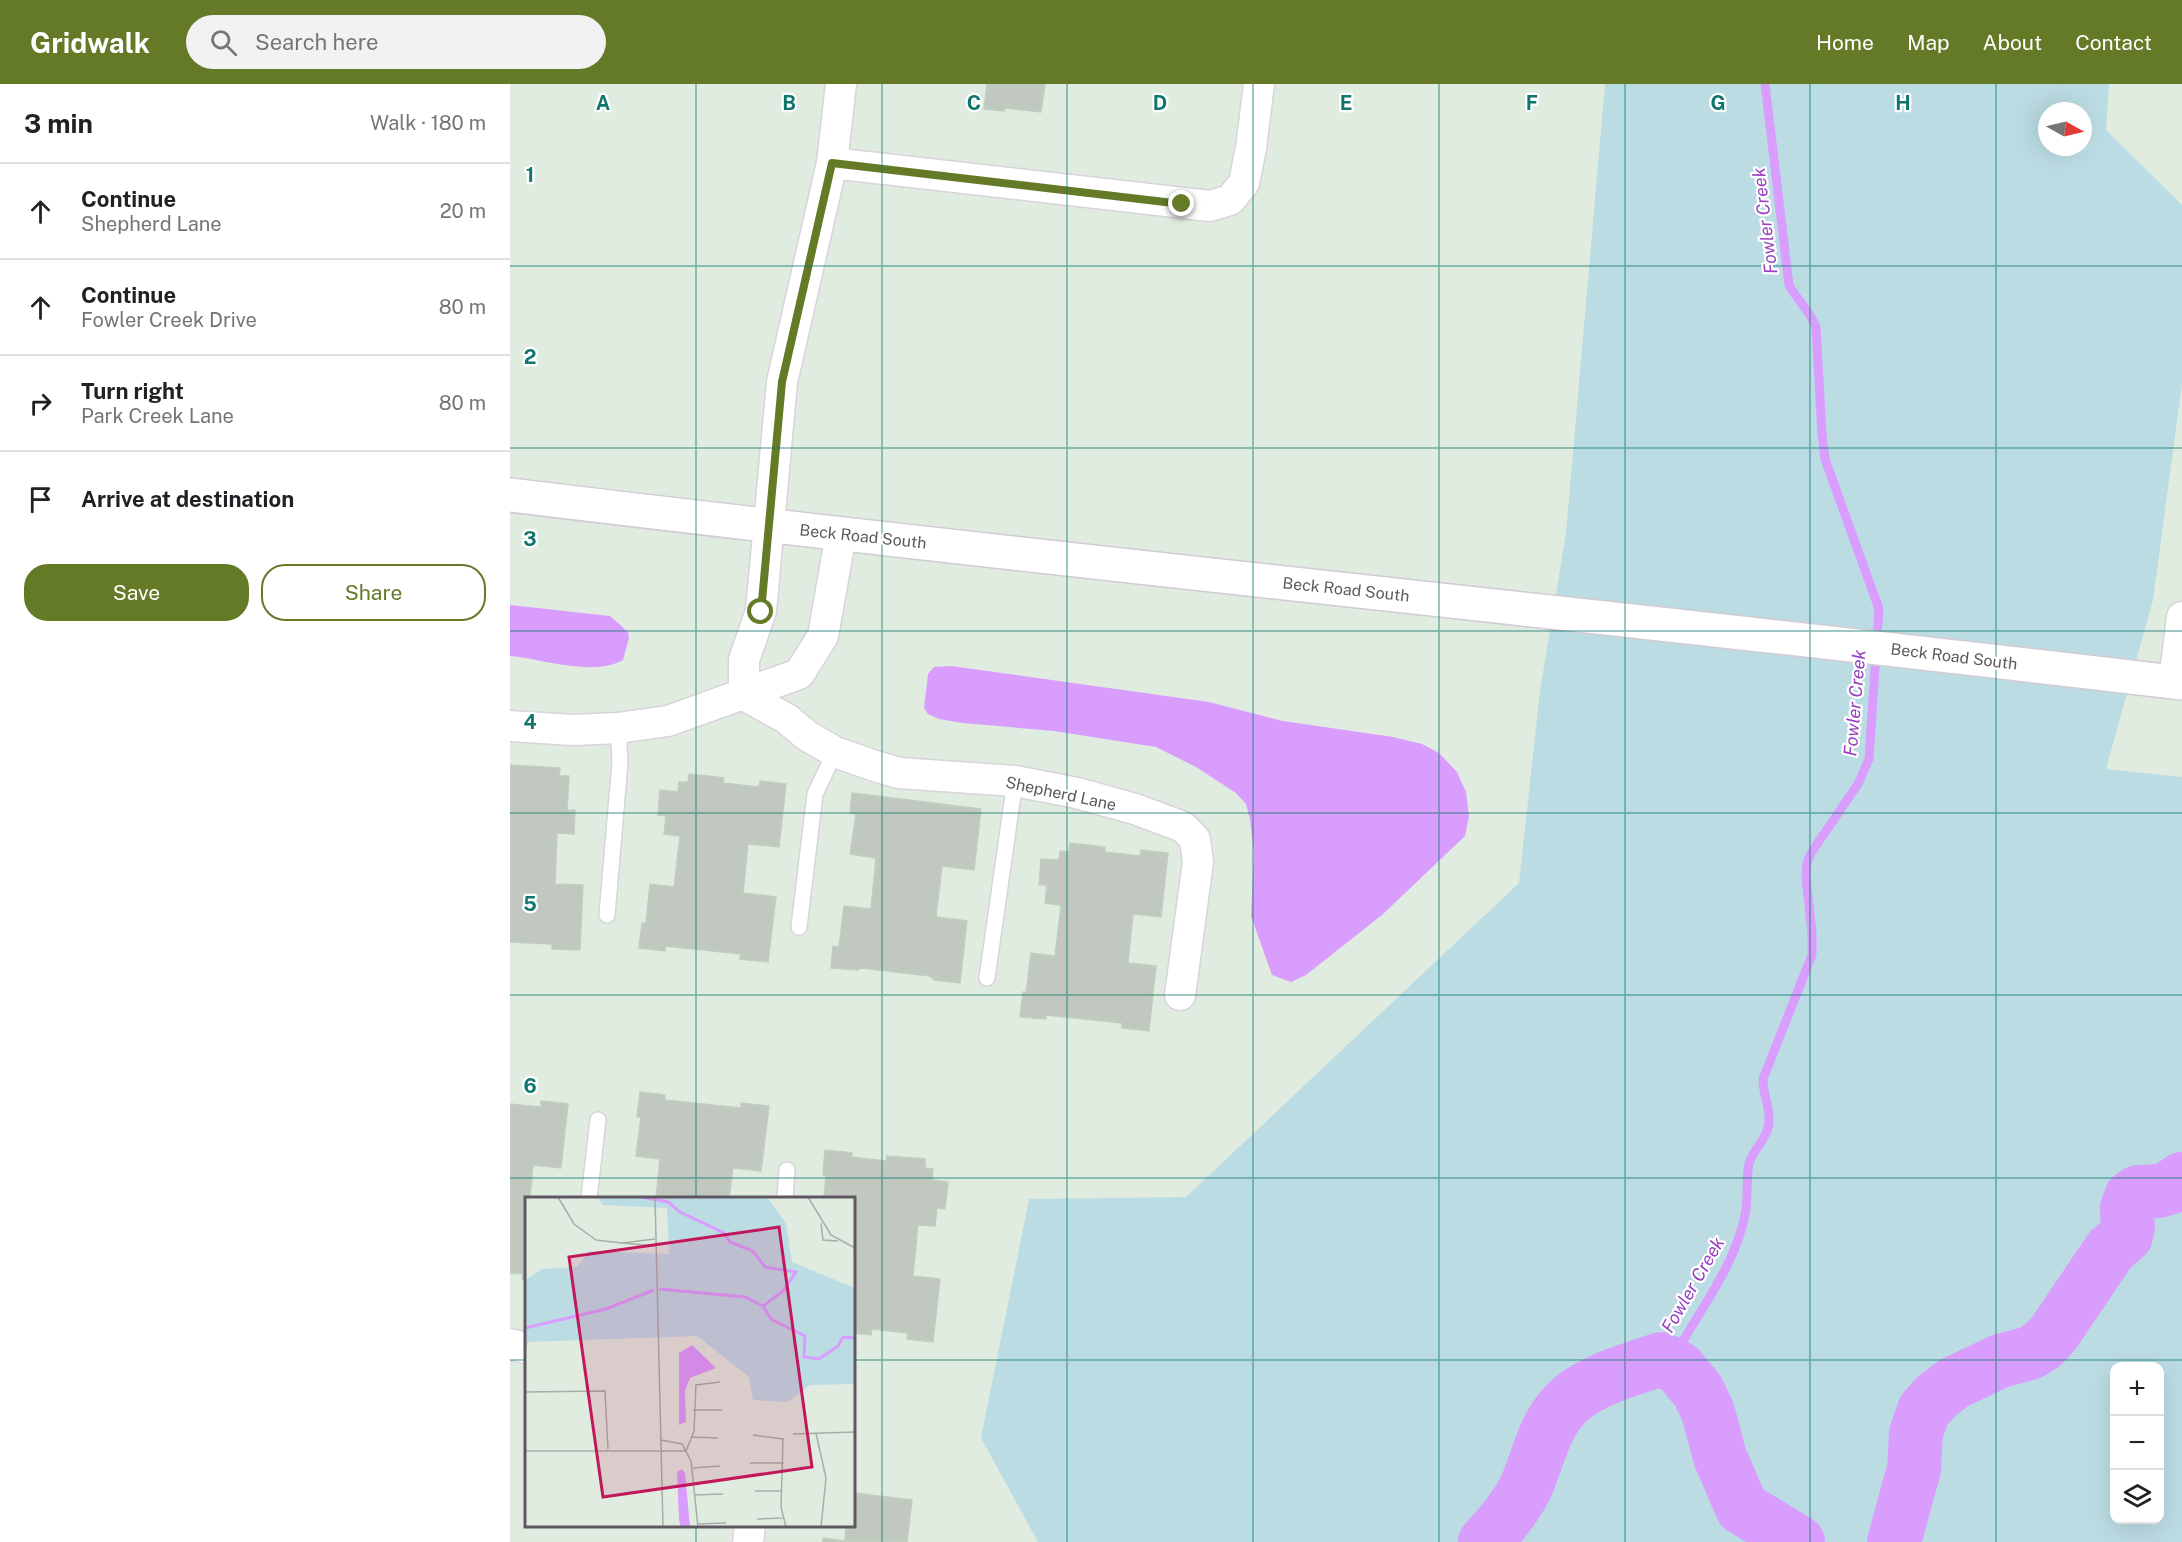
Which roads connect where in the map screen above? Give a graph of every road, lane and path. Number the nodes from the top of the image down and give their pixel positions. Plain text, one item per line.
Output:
1 (841, 84) edge
2 (1259, 84) edge
3 (832, 163) junction
4 (510, 495) edge
5 (769, 526) junction
6 (841, 534) junction
7 (2182, 617) edge
8 (2178, 682) edge
9 (744, 695) junction
10 (510, 726) edge
11 (618, 728) junction
12 (835, 752) junction
13 (1015, 781) junction
14 (608, 915) dead end
15 (799, 927) dead end
16 (987, 978) dead end
17 (1180, 995) dead end
18 (598, 1120) dead end
19 (787, 1170) dead end
20 (589, 1197) edge
21 (785, 1197) edge
22 (510, 1344) edge
23 (525, 1348) edge
24 (750, 1527) edge
25 (748, 1542) edge

1 - 3 street
2 - 3 street
3 - 5 street
4 - 5 main road, Beck Road South
5 - 6 main road, Beck Road South
5 - 9 street
6 - 8 main road, Beck Road South
6 - 9 street
7 - 8 street
9 - 11 street
9 - 12 street, Shepherd Lane
10 - 11 street
11 - 14 lane
12 - 13 street, Shepherd Lane
12 - 15 lane
13 - 16 lane
13 - 17 street, Shepherd Lane
18 - 20 lane
19 - 21 lane
22 - 23 street
24 - 25 street

